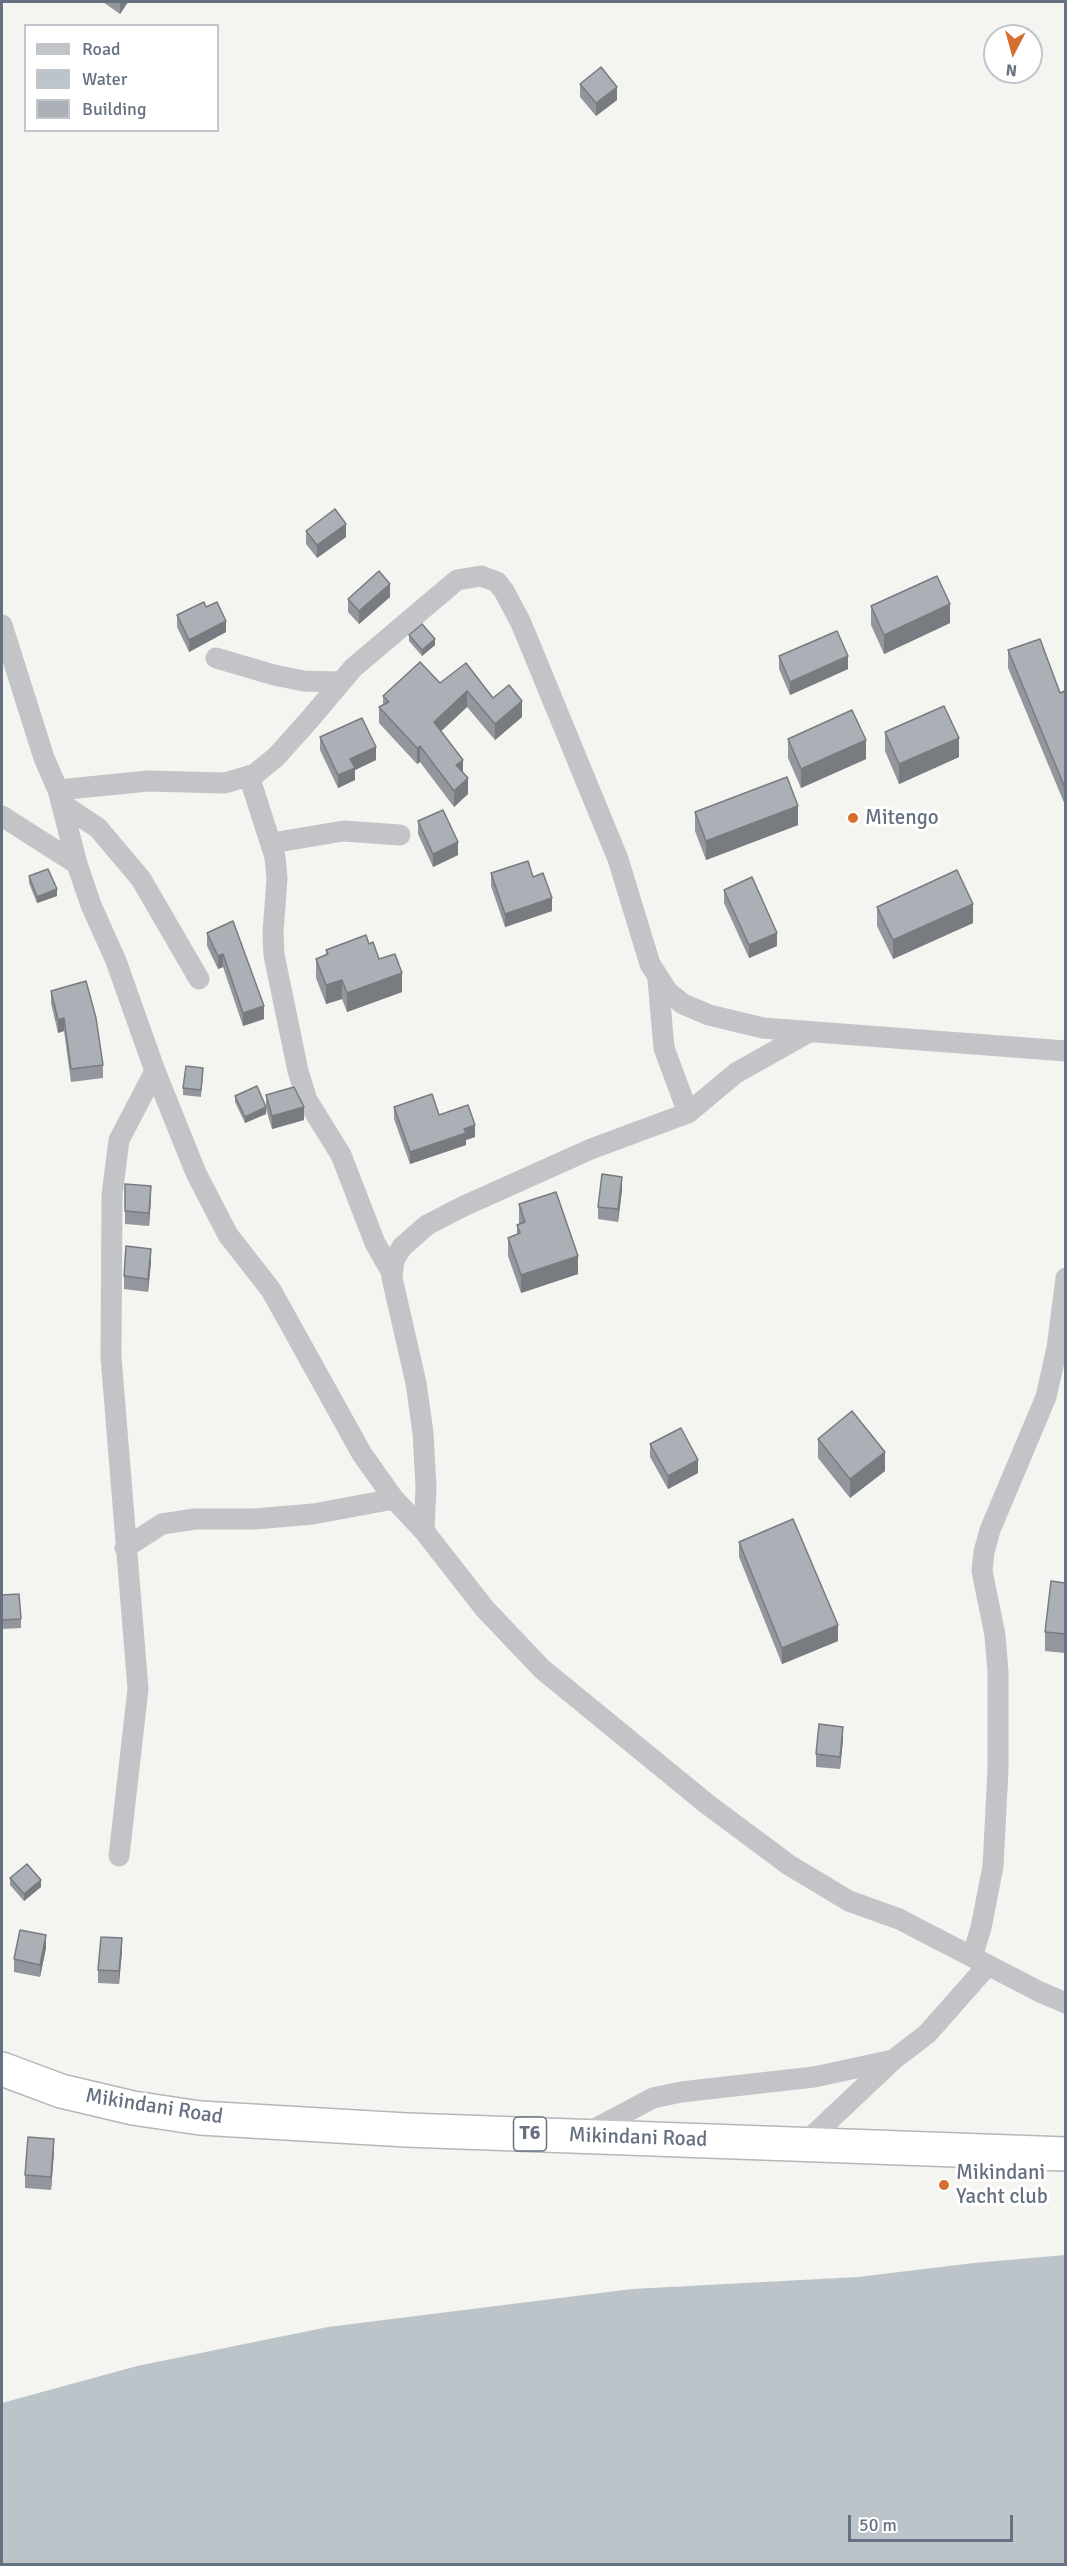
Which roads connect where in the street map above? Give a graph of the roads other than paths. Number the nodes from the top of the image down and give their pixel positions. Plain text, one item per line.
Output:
1 (2, 625) edge
2 (216, 658) dead end
3 (339, 682) junction
4 (249, 776) junction
5 (60, 797) junction
6 (2, 816) edge
7 (400, 835) dead end
8 (272, 843) junction
9 (77, 864) junction
10 (199, 979) dead end
11 (658, 980) junction
12 (807, 1033) junction
13 (1065, 1051) edge
14 (155, 1071) junction
15 (688, 1113) junction
16 (392, 1273) junction
17 (1065, 1278) edge
18 (394, 1499) junction
19 (424, 1531) junction
20 (125, 1548) junction
21 (119, 1856) dead end
22 (980, 1961) junction
23 (1065, 2003) edge
24 (893, 2060) junction
25 (2, 2069) edge
26 (580, 2136) junction
27 (804, 2143) junction
28 (1065, 2154) edge

1 - 5 street
2 - 3 street
3 - 4 street
3 - 11 street
4 - 5 street
4 - 8 street
5 - 9 street
5 - 10 street
6 - 9 street
7 - 8 street
8 - 16 street
9 - 14 street
11 - 12 street
11 - 15 street
12 - 13 street
12 - 15 street
14 - 18 street
14 - 20 street
15 - 16 street
16 - 19 street
17 - 22 street
18 - 19 street
18 - 20 street
19 - 22 street
20 - 21 street
22 - 23 street
22 - 24 street
24 - 26 street
24 - 27 street
25 - 26 highway, Mikindani Road / T6
26 - 27 highway, Mikindani Road / T6
27 - 28 highway, Mikindani Road / T6

